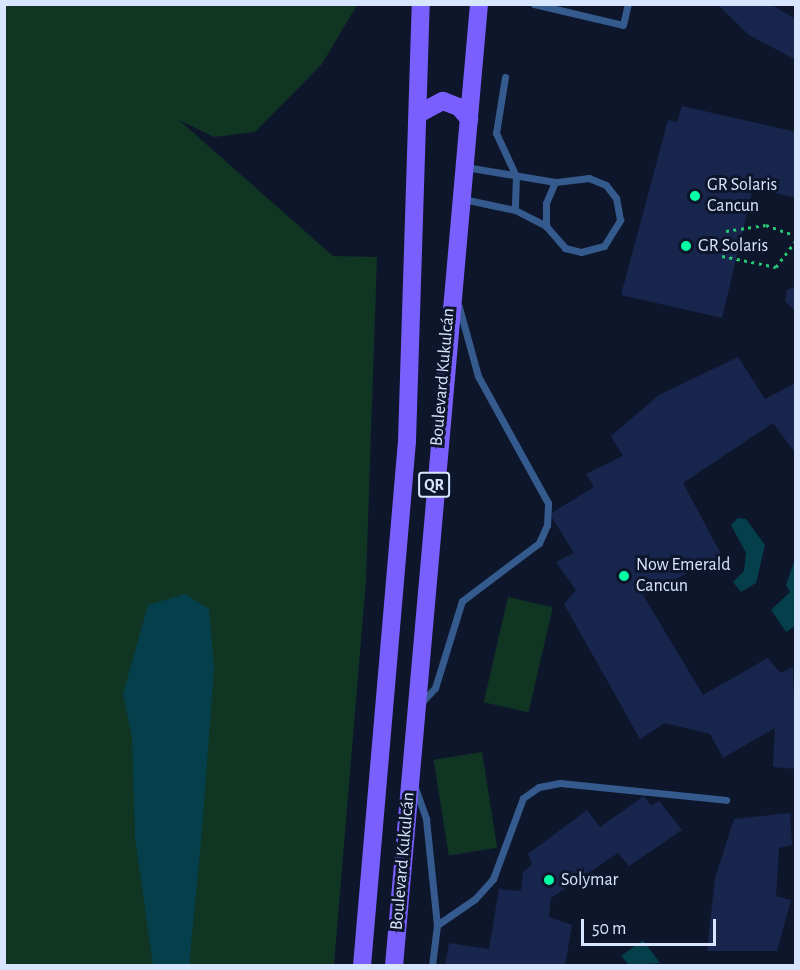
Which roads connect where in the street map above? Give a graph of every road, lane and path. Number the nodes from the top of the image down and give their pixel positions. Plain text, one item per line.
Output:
1 (421, 4) edge
2 (479, 4) edge
3 (534, 4) edge
4 (628, 4) edge
5 (505, 77) dead end
6 (420, 113) junction
7 (469, 119) junction
8 (464, 167) junction
9 (516, 176) junction
10 (555, 182) junction
11 (463, 199) junction
12 (515, 210) junction
13 (546, 226) junction
14 (726, 231) dead end
15 (795, 238) edge
16 (722, 256) dead end
17 (451, 282) junction
18 (416, 708) junction
19 (410, 772) junction
20 (726, 800) dead end
21 (437, 925) junction
22 (362, 966) edge
23 (394, 966) edge
24 (432, 966) edge

1 - 6 main road, Boulevard Kukulcán / QR
2 - 7 main road, Boulevard Kukulcán / QR
3 - 4 lane
5 - 9 lane
6 - 7 main road
6 - 22 main road, Boulevard Kukulcán / QR
7 - 8 main road, Boulevard Kukulcán / QR
8 - 9 lane
8 - 11 main road, Boulevard Kukulcán / QR
9 - 10 lane
9 - 12 lane
10 - 13 lane
10 - 13 lane
11 - 12 lane
11 - 17 main road, Boulevard Kukulcán / QR
12 - 13 lane
14 - 15 path
15 - 16 path
17 - 18 main road, Boulevard Kukulcán / QR
17 - 18 lane
18 - 19 main road, Boulevard Kukulcán / QR
19 - 21 lane
19 - 23 main road, Boulevard Kukulcán / QR
20 - 21 lane
21 - 24 lane

